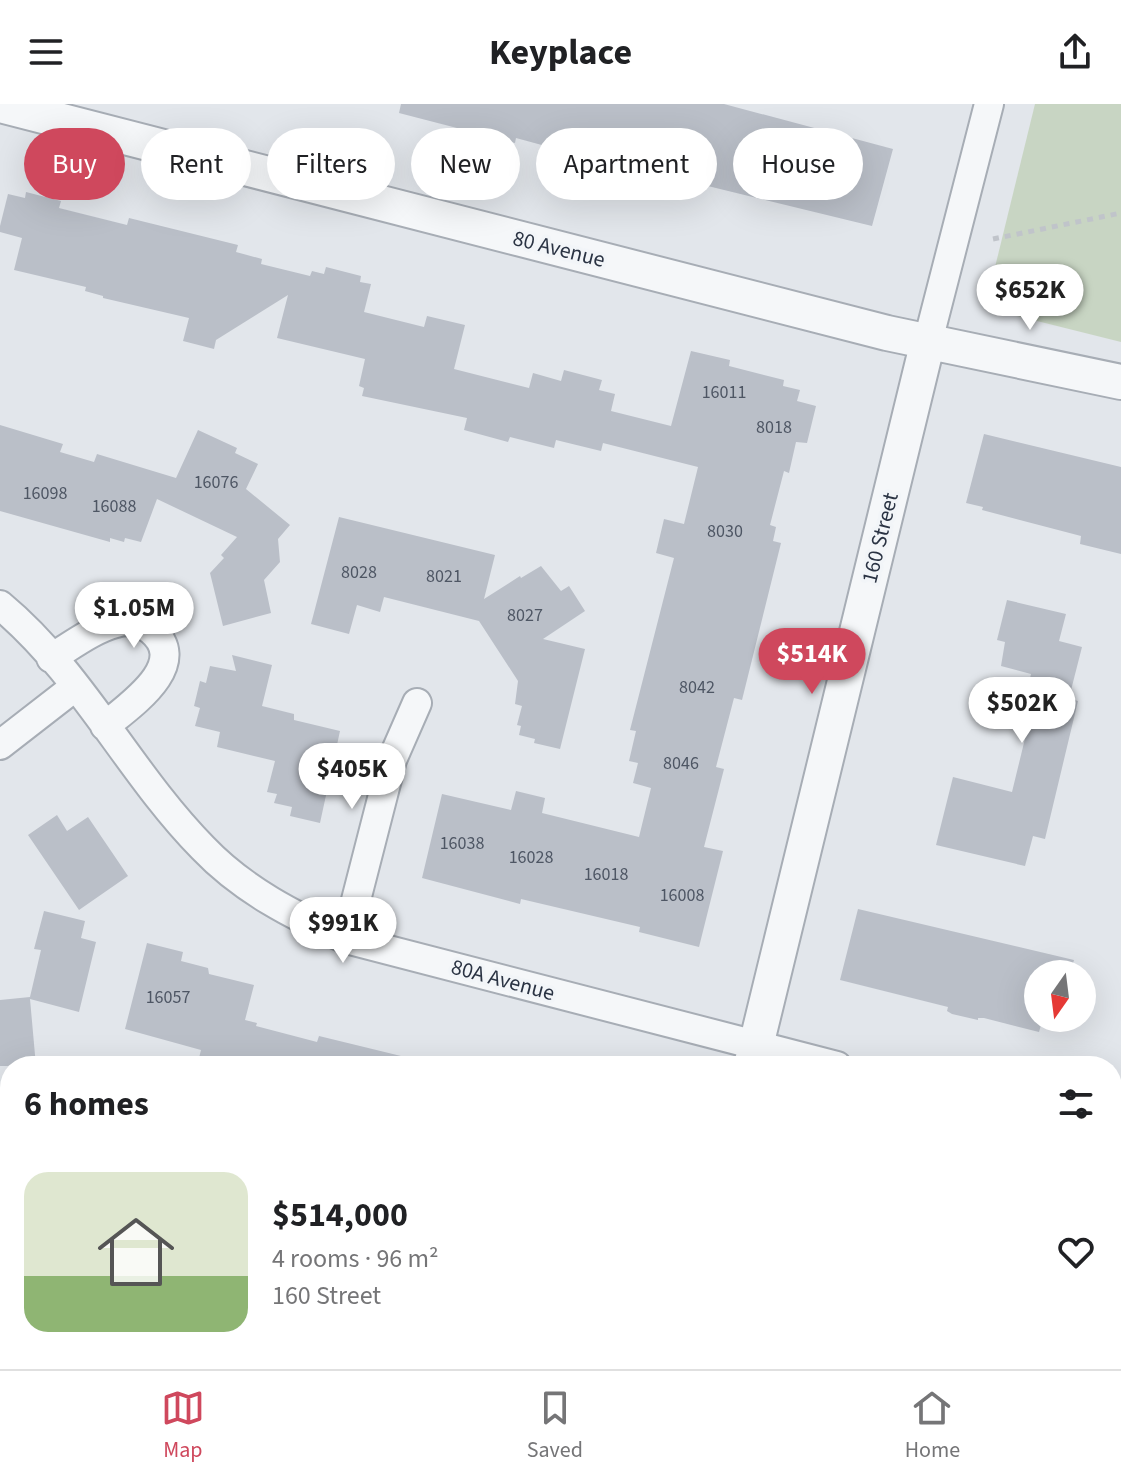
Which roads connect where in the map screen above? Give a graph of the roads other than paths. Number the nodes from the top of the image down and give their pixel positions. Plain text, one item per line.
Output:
1 (989, 104) edge
2 (0, 105) edge
3 (928, 341) junction
4 (1121, 382) edge
5 (0, 605) edge
6 (51, 658) junction
7 (76, 686) junction
8 (417, 703) dead end
9 (105, 726) junction
10 (0, 745) edge
11 (346, 939) junction
12 (754, 1056) edge

1 - 3 street, 160 Street
2 - 3 street, 80 Avenue
3 - 4 street, 80 Avenue
3 - 12 street, 160 Street
5 - 6 street, 80A Avenue
6 - 7 street, 80A Avenue
6 - 9 street
7 - 9 street, 80A Avenue
7 - 10 street
8 - 11 street
9 - 11 street, 80A Avenue
11 - 12 street, 80A Avenue

